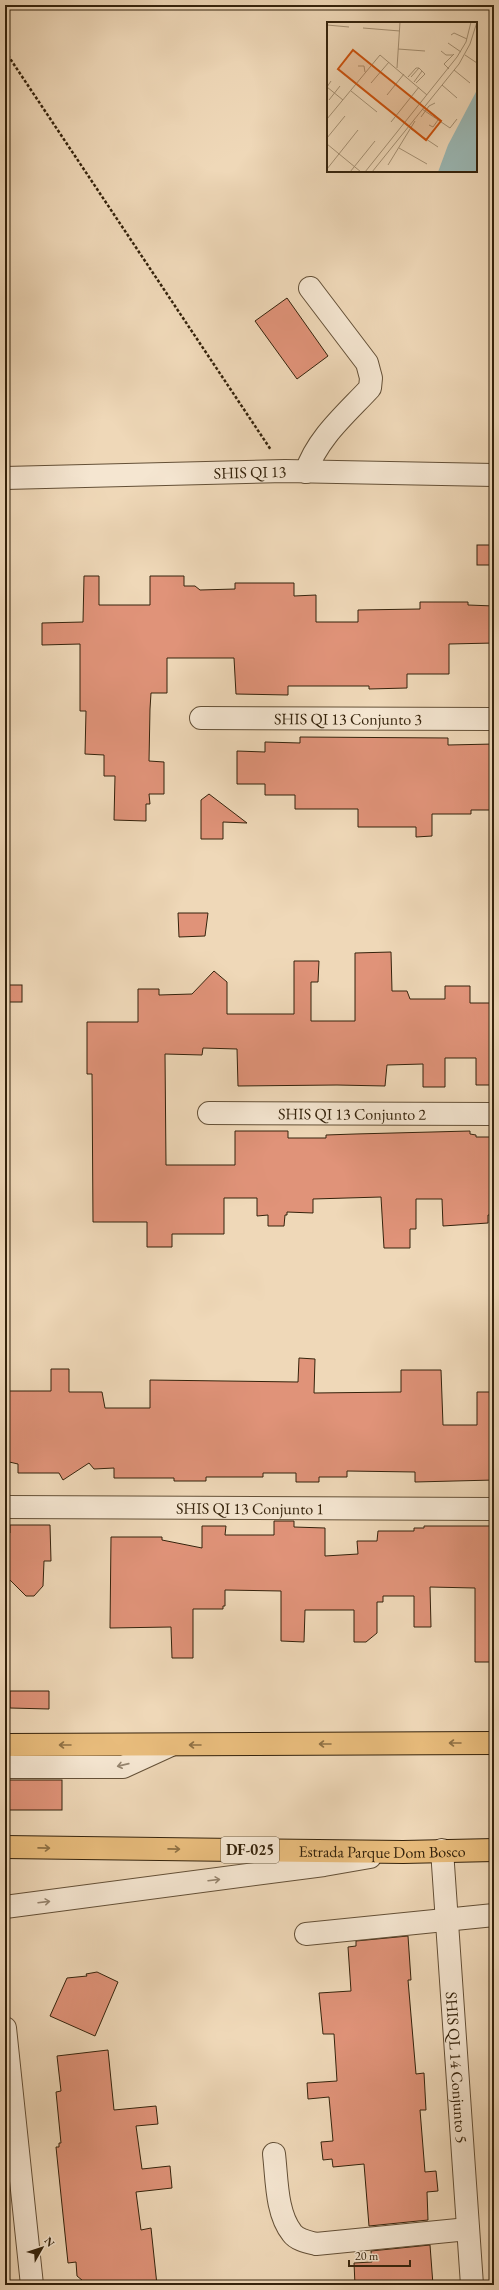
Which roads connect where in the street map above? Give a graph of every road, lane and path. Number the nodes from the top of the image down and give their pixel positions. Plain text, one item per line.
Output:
1 (5, 51) edge
2 (310, 288) dead end
3 (296, 472) junction
4 (494, 475) edge
5 (5, 478) edge
6 (202, 718) dead end
7 (494, 719) edge
8 (209, 1113) dead end
9 (494, 1114) edge
10 (5, 1507) edge
11 (494, 1509) edge
12 (494, 1743) edge
13 (5, 1745) edge
14 (171, 1745) junction
15 (5, 1767) edge
16 (5, 1847) edge
17 (442, 1850) junction
18 (494, 1850) edge
19 (403, 1852) junction
20 (5, 1907) edge
21 (494, 1915) edge
22 (447, 1919) junction
23 (306, 1934) dead end
24 (5, 2028) edge
25 (274, 2154) dead end
26 (468, 2229) junction
27 (32, 2285) edge
28 (472, 2285) edge

1 - 3 path
2 - 3 street
3 - 4 street, SHIS QI 13
3 - 5 street, SHIS QI 13
6 - 7 street, SHIS QI 13 Conjunto 3
8 - 9 street, SHIS QI 13 Conjunto 2
10 - 11 street, SHIS QI 13 Conjunto 1
12 -> 14 main road
14 -> 13 main road
14 -> 15 street
16 -> 19 main road, Estrada Parque Dom Bosco / DF-025
17 - 18 main road, Estrada Parque Dom Bosco / DF-025
17 - 19 main road, Estrada Parque Dom Bosco / DF-025
17 - 22 street, SHIS QL 14 Conjunto 5
20 -> 19 street
21 - 22 street
22 - 23 street
22 - 26 street, SHIS QL 14 Conjunto 5
24 - 27 street
25 - 26 street
26 - 28 street, SHIS QL 14 Conjunto 5

